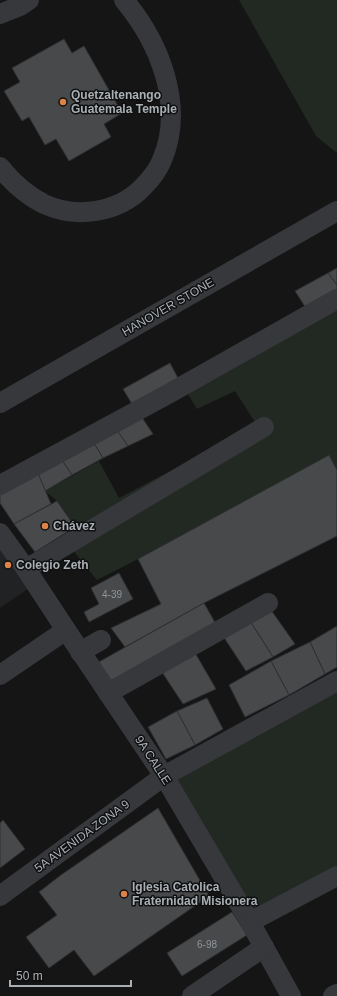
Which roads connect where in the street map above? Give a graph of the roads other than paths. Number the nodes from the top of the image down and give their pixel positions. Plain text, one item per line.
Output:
1 (29, 0) edge
2 (124, 0) edge
3 (0, 14) edge
4 (0, 167) edge
5 (337, 211) edge
6 (337, 299) edge
7 (0, 404) edge
8 (264, 427) dead end
9 (0, 486) edge
10 (0, 533) edge
11 (26, 568) junction
12 (268, 603) dead end
13 (66, 630) junction
14 (101, 640) dead end
15 (80, 652) junction
16 (337, 673) edge
17 (0, 675) edge
18 (337, 681) edge
19 (108, 693) junction
20 (162, 773) junction
21 (337, 876) edge
22 (0, 896) edge
23 (250, 922) junction
24 (264, 947) junction
25 (337, 994) edge
26 (192, 996) edge
27 (291, 996) edge
28 (333, 996) edge

1 - 3 street
2 - 4 street
5 - 7 street, HANOVER STONE
6 - 9 street
8 - 11 street
10 - 11 street, 9A CALLE
11 - 13 street, 9A CALLE
12 - 19 street
13 - 15 street, 9A CALLE
13 - 17 street
14 - 15 street
15 - 19 street, 9A CALLE
16 - 20 street
18 - 20 street
19 - 20 street, 9A CALLE
20 - 22 street, 5A AVENIDA ZONA 9
20 - 23 street, 9A CALLE
21 - 23 street
23 - 24 street, 9A CALLE
24 - 26 street
24 - 27 street, 9A CALLE
25 - 28 street

